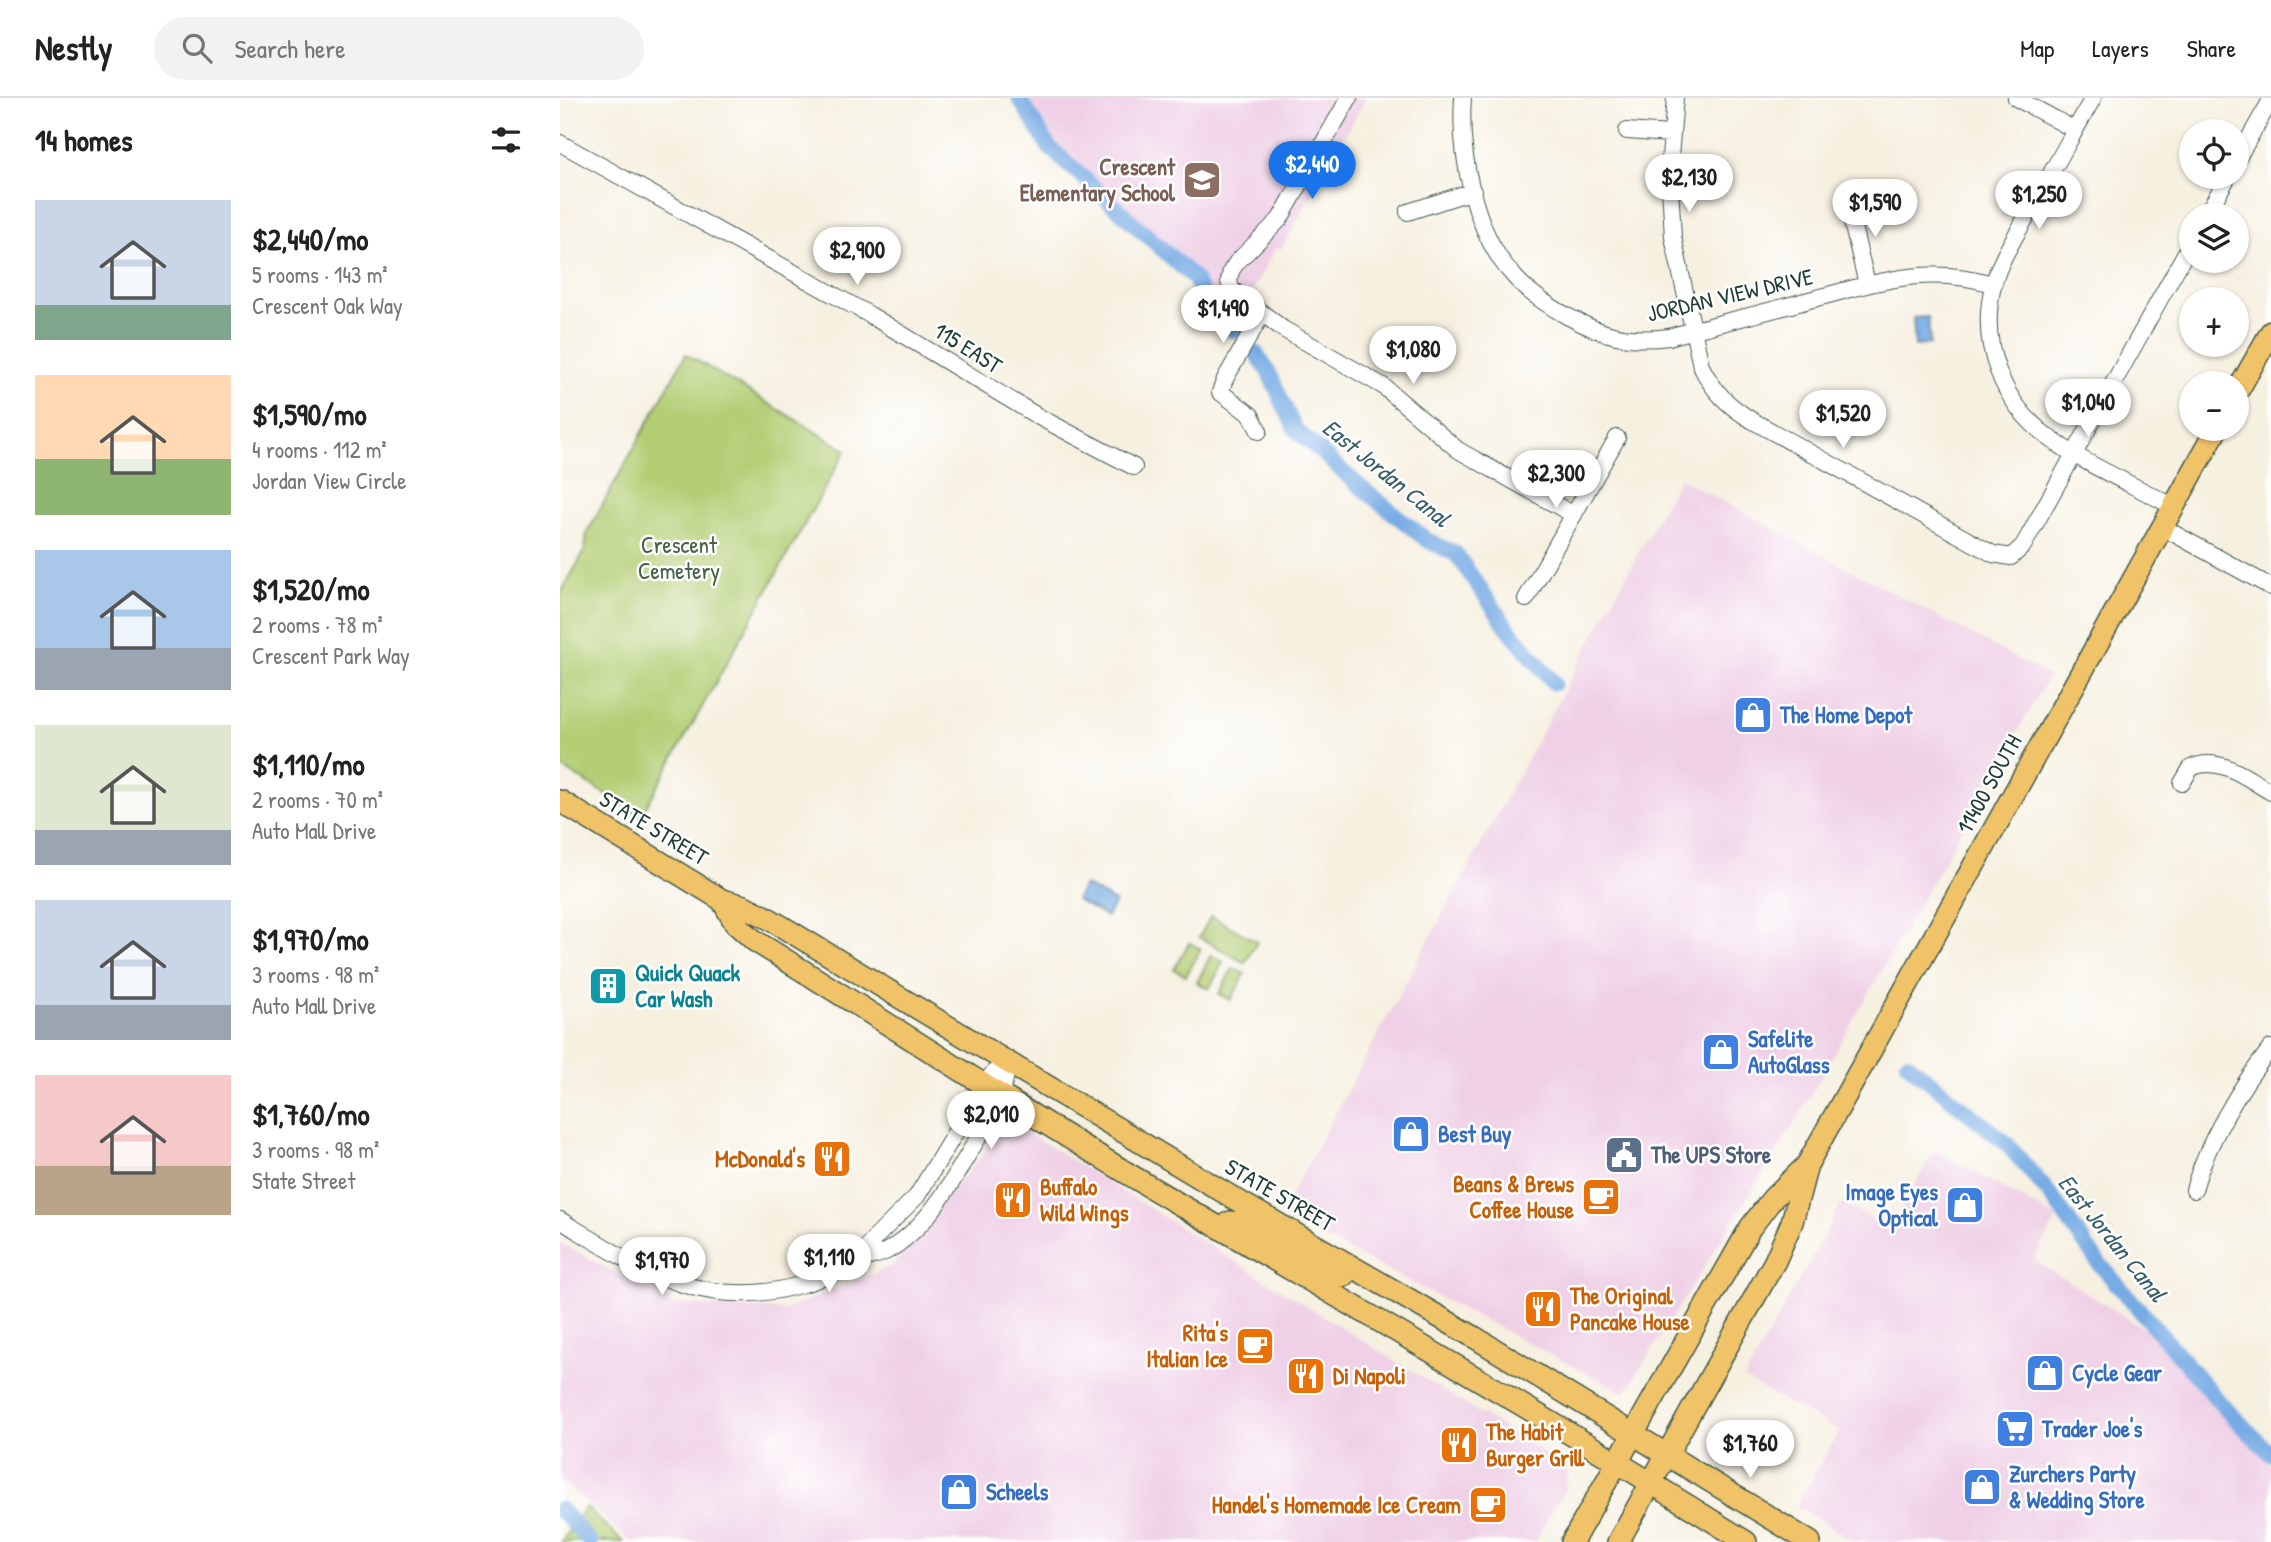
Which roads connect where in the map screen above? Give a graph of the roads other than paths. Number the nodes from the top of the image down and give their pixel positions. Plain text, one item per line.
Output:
1 (1349, 98) edge
2 (1463, 98) edge
3 (1675, 98) edge
4 (2016, 98) edge
5 (2093, 98) edge
6 (2271, 100) edge
7 (2075, 130) junction
8 (1627, 131) dead end
9 (1670, 134) junction
10 (2249, 138) edge
11 (560, 143) edge
12 (1473, 191) junction
13 (1846, 202) dead end
14 (1408, 212) dead end
15 (2179, 265) edge
16 (1867, 284) junction
17 (1993, 284) junction
18 (1262, 314) junction
19 (1692, 331) junction
20 (2271, 332) edge
21 (2249, 371) edge
22 (1259, 431) dead end
23 (1617, 438) dead end
24 (2210, 441) edge
25 (2075, 453) junction
26 (1134, 467) dead end
27 (2174, 507) junction
28 (1574, 515) junction
29 (2162, 527) junction
30 (2271, 587) edge
31 (1527, 599) dead end
32 (2182, 783) dead end
33 (2271, 792) edge
34 (560, 801) edge
35 (722, 900) junction
36 (2270, 1051) edge
37 (1007, 1062) junction
38 (992, 1090) junction
39 (1807, 1165) junction
40 (2194, 1190) dead end
41 (560, 1220) edge
42 (1222, 1229) junction
43 (1405, 1298) junction
44 (1633, 1433) junction
45 (1668, 1454) junction
46 (1617, 1461) junction
47 (1651, 1482) junction
48 (1572, 1542) edge
49 (1618, 1542) edge
50 (1746, 1542) edge
51 (1810, 1542) edge

1 - 18 street
2 - 12 street, JORDAN VIEW DRIVE
3 - 9 street
4 - 7 street
5 - 7 street
6 - 10 street
7 - 17 street
8 - 9 street
9 - 19 street
11 - 26 street, 115 EAST
12 - 14 street
12 - 19 street, JORDAN VIEW DRIVE
13 - 16 street
15 - 25 street
16 - 17 street, JORDAN VIEW DRIVE
16 - 19 street, JORDAN VIEW DRIVE
17 - 25 street
18 - 22 street
18 - 28 street
19 - 25 street
20 - 21 main road
23 - 28 street
24 - 27 main road, 11400 SOUTH
25 - 27 street
27 - 29 main road, 11400 SOUTH
28 - 31 street
29 - 30 street
29 - 39 main road, 11400 SOUTH
32 - 33 street
34 - 35 main road, STATE STREET
35 - 37 main road, STATE STREET
35 - 38 main road, STATE STREET
36 - 40 street
37 - 38 street
37 - 43 main road, STATE STREET
38 - 41 street
38 - 42 main road, STATE STREET
39 - 44 main road, 11400 SOUTH
39 - 45 main road, 11400 SOUTH
42 - 43 main road
42 - 46 main road, STATE STREET
43 - 44 main road, STATE STREET
44 - 45 main road, STATE STREET
44 - 46 main road, 11400 SOUTH
45 - 47 main road, 11400 SOUTH
45 - 51 main road, STATE STREET
46 - 47 main road, STATE STREET
46 - 48 main road, 11400 SOUTH
47 - 49 main road, 11400 SOUTH
47 - 50 main road, STATE STREET

